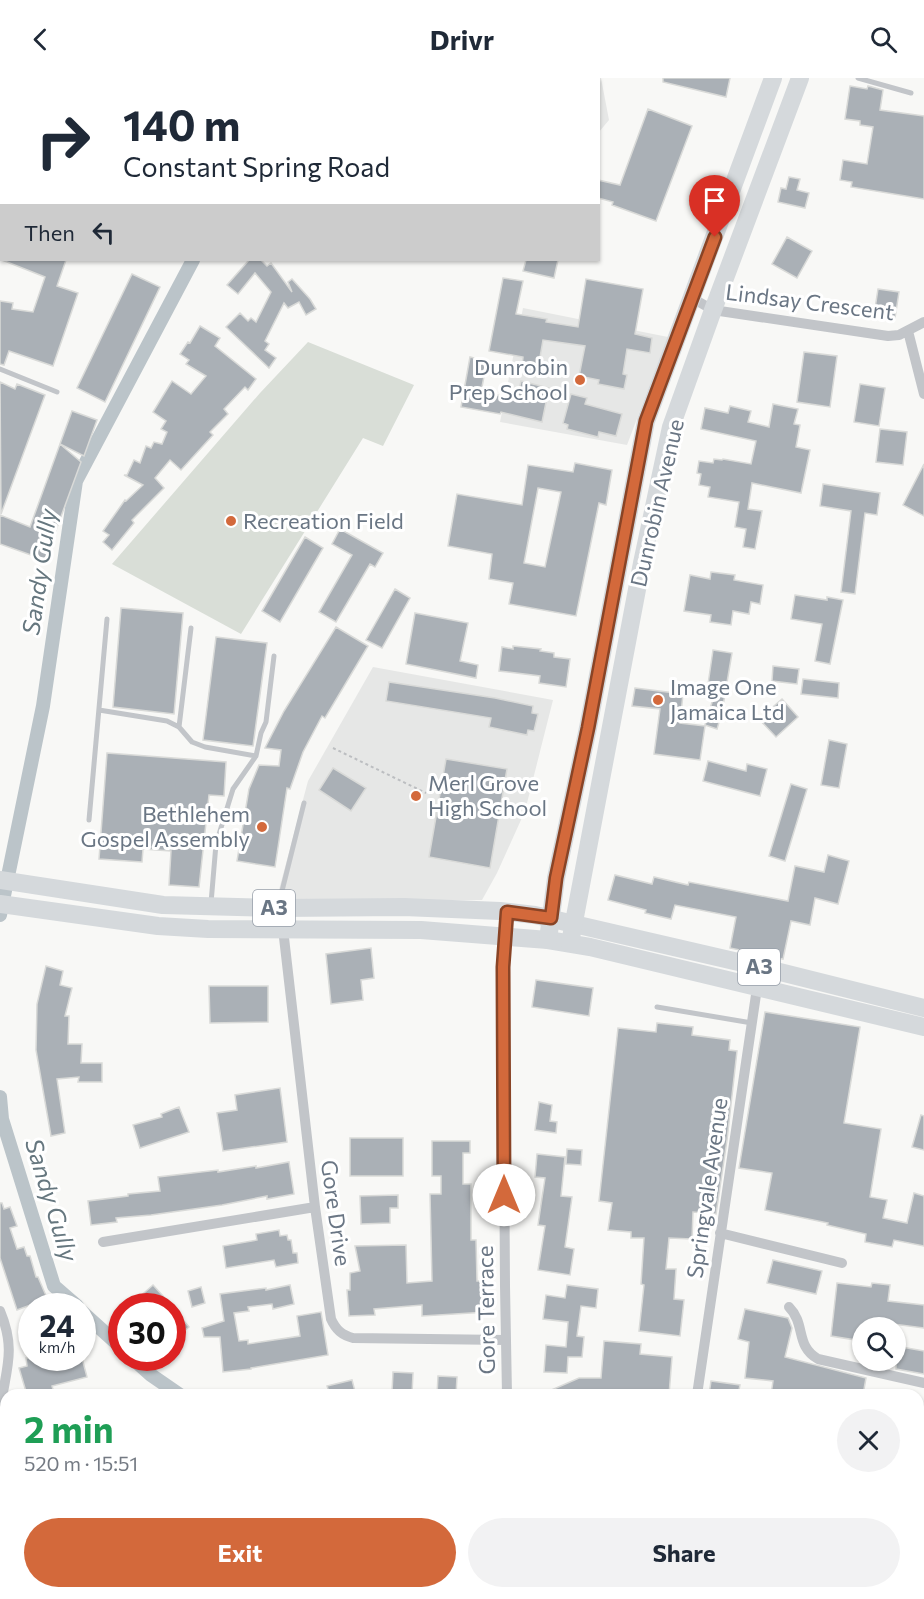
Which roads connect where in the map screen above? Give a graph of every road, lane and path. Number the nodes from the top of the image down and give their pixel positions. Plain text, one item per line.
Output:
1 (773, 78) edge
2 (800, 78) edge
3 (858, 78) edge
4 (911, 93) dead end
5 (692, 298) junction
6 (713, 310) junction
7 (924, 321) edge
8 (908, 331) junction
9 (0, 369) edge
10 (57, 392) dead end
11 (924, 394) edge
12 (107, 619) dead end
13 (191, 628) dead end
14 (274, 656) dead end
15 (99, 710) junction
16 (179, 727) junction
17 (333, 748) dead end
18 (256, 756) junction
19 (426, 793) dead end
20 (304, 803) dead end
21 (89, 820) dead end
22 (0, 880) edge
23 (0, 904) edge
24 (211, 908) junction
25 (278, 908) junction
26 (507, 912) junction
27 (551, 918) junction
28 (573, 923) junction
29 (283, 929) junction
30 (505, 936) junction
31 (548, 940) junction
32 (570, 943) junction
33 (757, 988) junction
34 (657, 1007) dead end
35 (924, 1008) edge
36 (752, 1023) junction
37 (924, 1027) edge
38 (315, 1207) junction
39 (720, 1233) junction
40 (103, 1242) dead end
41 (842, 1263) dead end
42 (789, 1307) dead end
43 (0, 1311) edge
44 (505, 1340) junction
45 (924, 1383) edge
46 (3, 1389) edge
47 (507, 1389) edge
48 (698, 1389) edge

1 - 5 main road, Dunrobin Avenue
2 - 6 main road, Dunrobin Avenue
3 - 4 lane
5 - 6 street, Lindsay Crescent
5 - 27 main road, Dunrobin Avenue
6 - 8 street, Lindsay Crescent
6 - 28 main road, Dunrobin Avenue
7 - 8 street, Lindsay Crescent
8 - 11 street
9 - 10 lane
12 - 15 lane
13 - 16 lane
14 - 18 lane
15 - 16 lane
15 - 21 lane
16 - 18 lane
17 - 19 path
18 - 24 lane
20 - 25 lane
22 - 24 main road, A3
23 - 29 main road, A3
24 - 25 main road, A3
25 - 26 main road, A3
26 - 27 main road, A3
26 - 30 street, Gore Terrace
27 - 28 main road, A3
27 - 31 main road, Dunrobin Avenue
28 - 32 main road, Dunrobin Avenue
28 - 35 main road, A3
29 - 30 main road, A3
29 - 38 street, Gore Drive
30 - 31 main road, A3
30 - 44 street, Gore Terrace
31 - 32 main road, A3
32 - 33 main road, A3
33 - 36 street, Springvale Avenue
33 - 37 main road, A3
34 - 36 lane
36 - 39 street, Springvale Avenue
38 - 40 street
38 - 44 street, Gore Drive
39 - 41 street
39 - 48 street, Springvale Avenue
42 - 45 street
43 - 46 street
44 - 47 street, Gore Terrace

